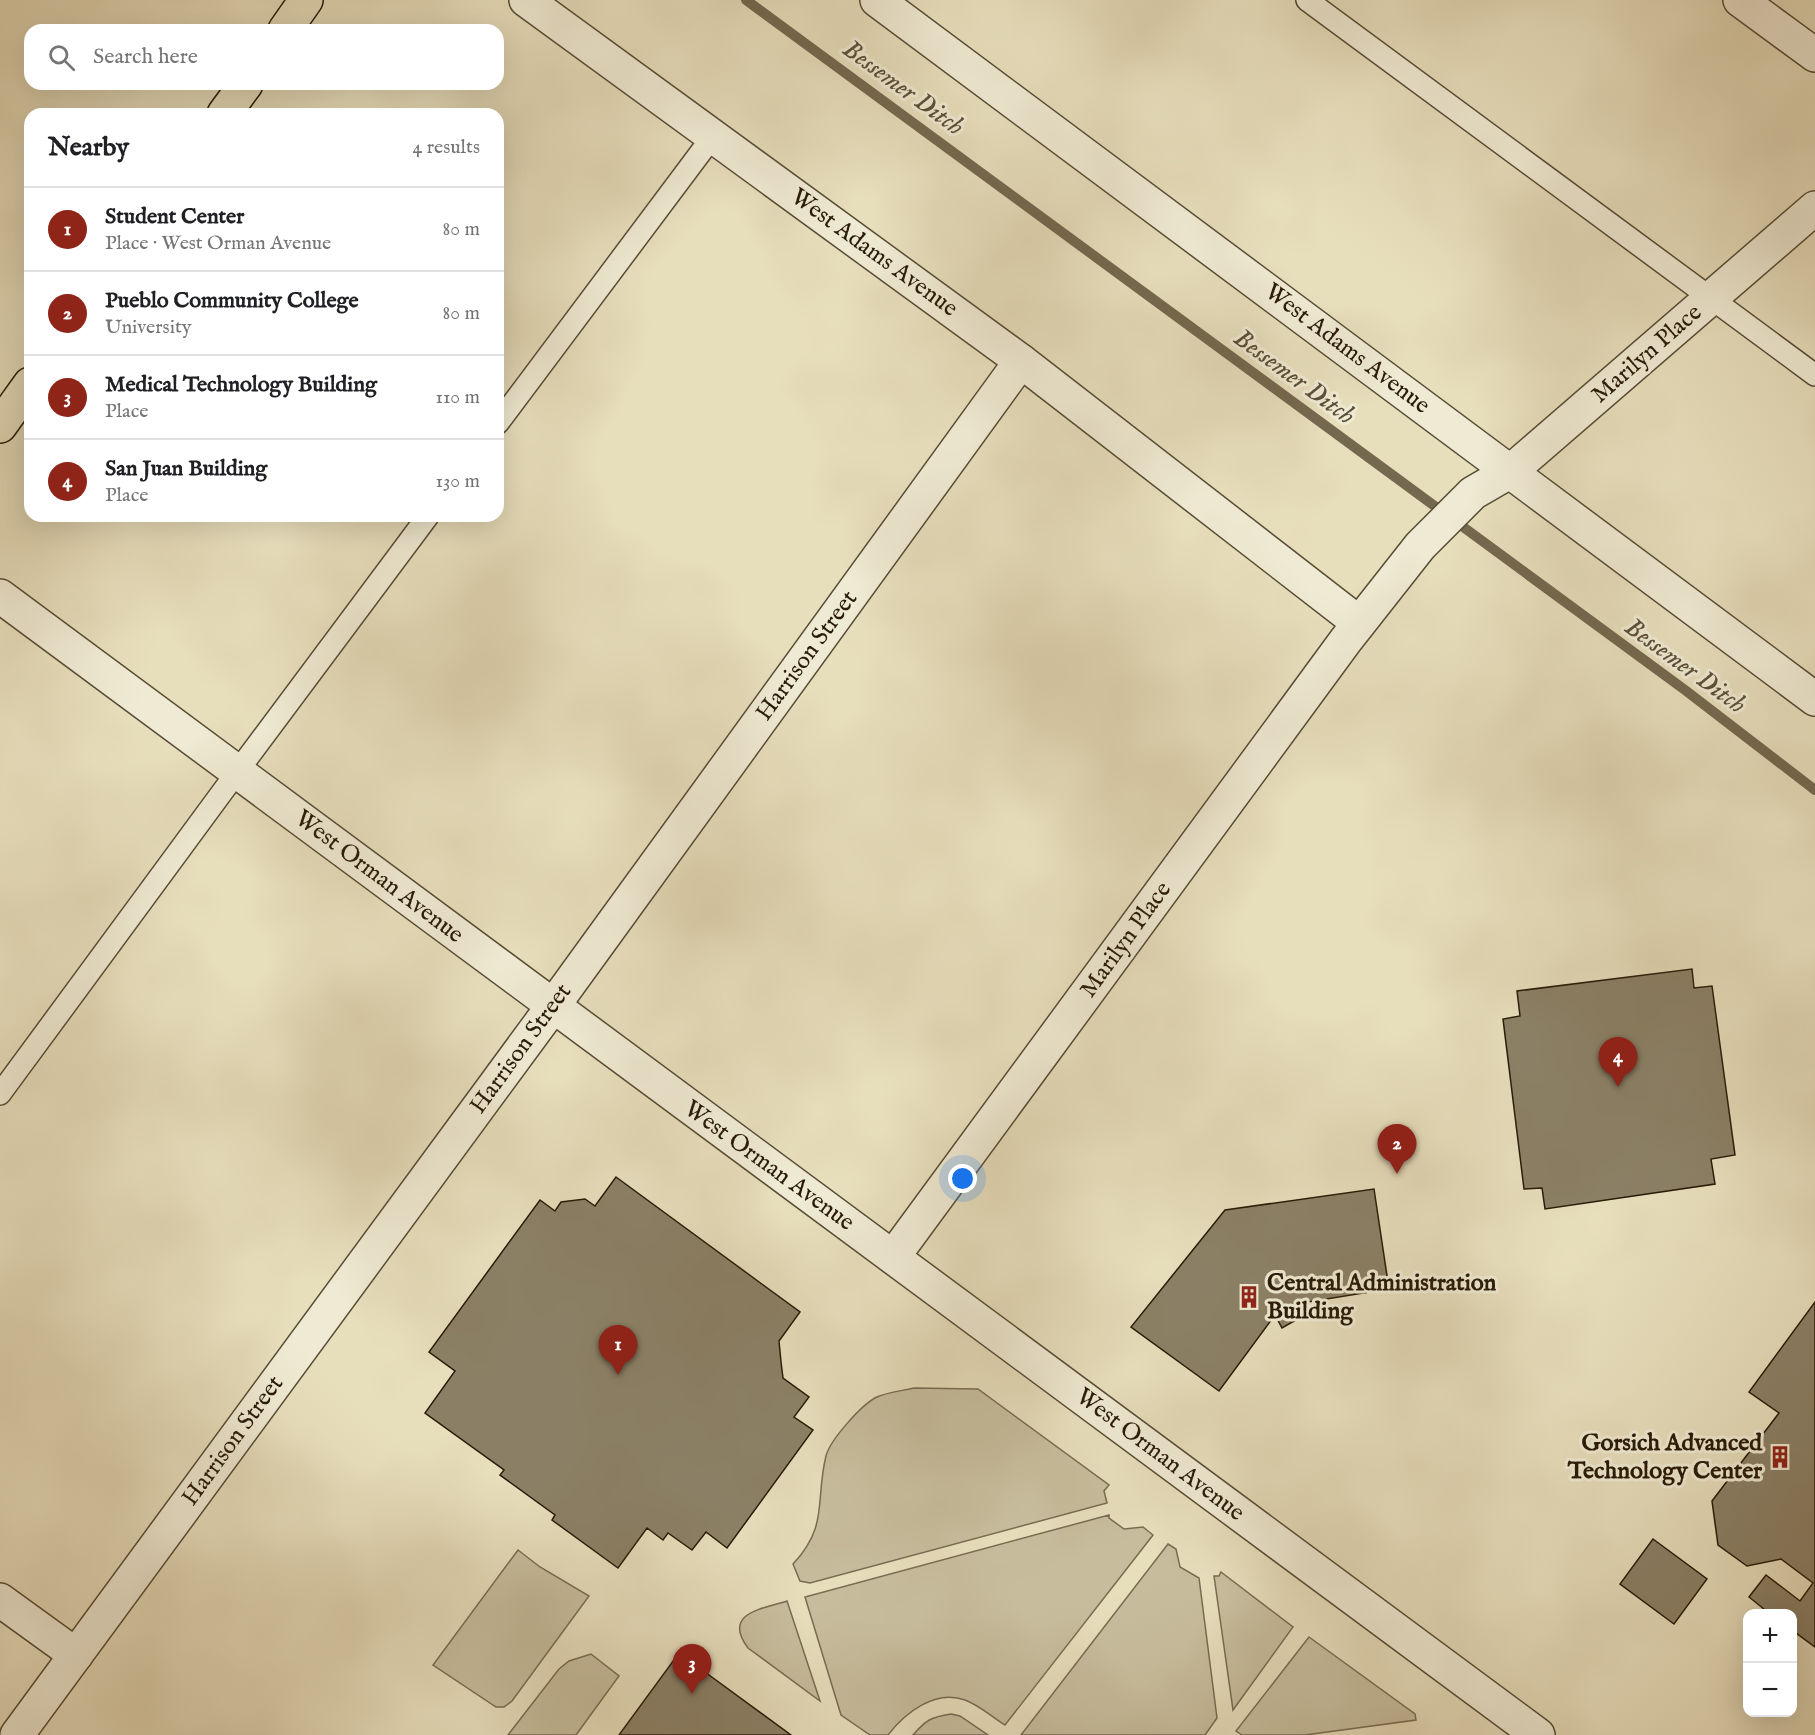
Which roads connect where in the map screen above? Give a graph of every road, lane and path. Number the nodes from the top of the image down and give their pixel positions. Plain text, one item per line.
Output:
1 (306, 0) edge
2 (526, 0) edge
3 (877, 0) edge
4 (1307, 0) edge
5 (1740, 0) edge
6 (289, 24) edge
7 (1815, 55) edge
8 (242, 90) edge
9 (228, 108) edge
10 (713, 136) junction
11 (1815, 208) edge
12 (1711, 298) junction
13 (1021, 361) junction
14 (1815, 375) edge
15 (24, 392) edge
16 (504, 415) edge
17 (0, 426) edge
18 (1511, 471) junction
19 (424, 522) edge
20 (0, 597) edge
21 (1359, 623) junction
22 (1815, 699) edge
23 (237, 772) junction
24 (553, 1006) junction
25 (0, 1094) edge
26 (893, 1257) junction
27 (0, 1600) edge
28 (76, 1655) junction
29 (17, 1735) edge
30 (1539, 1735) edge

1 - 6 main road
2 - 10 street, West Adams Avenue
3 - 18 street, West Adams Avenue
4 - 12 lane
5 - 7 street
8 - 9 main road
10 - 13 street, West Adams Avenue
10 - 16 lane
11 - 12 street, Marilyn Place
12 - 14 lane
12 - 18 street, Marilyn Place
13 - 21 street, West Adams Avenue
13 - 24 street, Harrison Street
15 - 17 main road
18 - 21 street, Marilyn Place
18 - 22 street, West Adams Avenue
19 - 23 lane
20 - 23 street, West Orman Avenue
21 - 26 street, Marilyn Place
23 - 24 street, West Orman Avenue
23 - 25 lane
24 - 26 street, West Orman Avenue
24 - 28 street, Harrison Street
26 - 30 street, West Orman Avenue
27 - 28 street
28 - 29 street, Harrison Street

